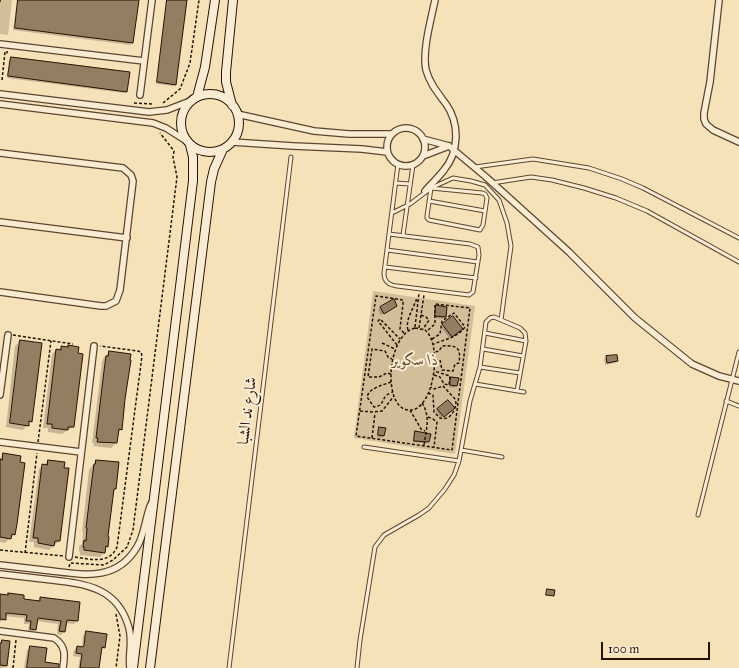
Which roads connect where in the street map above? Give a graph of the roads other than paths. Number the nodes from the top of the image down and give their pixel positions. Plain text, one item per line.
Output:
1 (152, 0) edge
2 (215, 0) edge
3 (233, 0) edge
4 (435, 0) edge
5 (719, 0) edge
6 (0, 44) edge
7 (144, 61) junction
8 (0, 94) edge
9 (140, 95) dead end
10 (195, 99) junction
11 (0, 104) edge
12 (233, 105) junction
13 (237, 114) junction
14 (392, 134) junction
15 (423, 138) junction
16 (739, 141) edge
17 (232, 142) junction
18 (189, 143) junction
19 (449, 146) junction
20 (223, 149) junction
21 (454, 149) junction
22 (388, 152) junction
23 (0, 153) edge
24 (423, 156) junction
25 (291, 157) dead end
26 (398, 164) junction
27 (413, 165) junction
28 (475, 168) junction
29 (396, 183) junction
30 (492, 183) junction
31 (410, 184) junction
32 (428, 189) junction
33 (429, 201) junction
34 (407, 206) junction
35 (485, 211) junction
36 (392, 213) junction
37 (0, 222) edge
38 (389, 234) junction
39 (403, 235) junction
40 (127, 238) junction
41 (739, 238) edge
42 (387, 250) junction
43 (478, 262) junction
44 (739, 262) edge
45 (385, 267) junction
46 (476, 278) junction
47 (0, 292) edge
48 (500, 320) junction
49 (485, 333) junction
50 (8, 335) road end
51 (526, 340) junction
52 (94, 346) road end
53 (483, 349) junction
54 (739, 352) edge
55 (523, 356) junction
56 (480, 367) junction
57 (520, 373) junction
58 (732, 379) junction
59 (739, 381) edge
60 (474, 384) junction
61 (517, 391) junction
62 (524, 392) dead end
63 (0, 395) edge
64 (726, 401) junction
65 (739, 406) edge
66 (0, 442) edge
67 (364, 447) dead end
68 (461, 450) junction
69 (82, 452) junction
70 (502, 456) dead end
71 (459, 461) junction
72 (155, 496) junction
73 (698, 515) dead end
74 (69, 557) road end
75 (0, 565) edge
76 (0, 574) edge
77 (0, 631) edge
78 (63, 668) edge
79 (130, 668) edge
80 (133, 668) edge
81 (150, 668) edge
82 (229, 668) edge
83 (356, 668) edge

1 - 7 street
2 - 10 main road
3 - 12 main road
4 - 21 street
5 - 16 street
6 - 7 street
7 - 9 street
8 - 10 street
10 - 12 main road
10 - 18 main road
11 - 18 street
12 - 13 main road
13 - 14 street
13 - 17 main road
14 - 15 street
14 - 22 street
15 - 19 street
15 - 24 street
17 - 20 main road
17 - 22 street
18 - 20 main road
18 - 72 main road
19 - 21 street
19 - 24 street
20 - 81 main road
21 - 28 street
21 - 32 street
22 - 26 street
23 - 40 street
24 - 27 street
25 - 82 lane, شارع ند الشبا
26 - 27 street
26 - 29 lane
27 - 31 lane
28 - 30 street
28 - 41 lane
29 - 31 lane
29 - 36 lane
30 - 44 lane
30 - 58 street
31 - 34 lane
32 - 33 lane
32 - 34 lane
32 - 35 lane
32 - 48 lane
33 - 35 lane
33 - 35 lane
34 - 36 lane
34 - 39 lane
36 - 38 lane
37 - 40 street
38 - 39 lane
38 - 42 lane
39 - 43 lane
40 - 47 street
42 - 43 lane
42 - 45 lane
43 - 46 lane
45 - 46 lane
45 - 46 lane
48 - 49 lane
48 - 51 lane
49 - 51 lane
49 - 53 lane
50 - 63 street
51 - 55 lane
52 - 69 street
53 - 55 lane
53 - 56 lane
54 - 58 lane
55 - 57 lane
56 - 57 lane
56 - 60 lane
57 - 61 lane
58 - 59 street
58 - 64 lane
60 - 61 lane
60 - 68 lane
61 - 62 lane
64 - 65 lane
64 - 73 lane
66 - 69 street
67 - 71 lane
68 - 70 lane
68 - 71 lane
69 - 74 street
71 - 83 lane
72 - 75 street
72 - 80 main road
76 - 79 street
77 - 78 street

